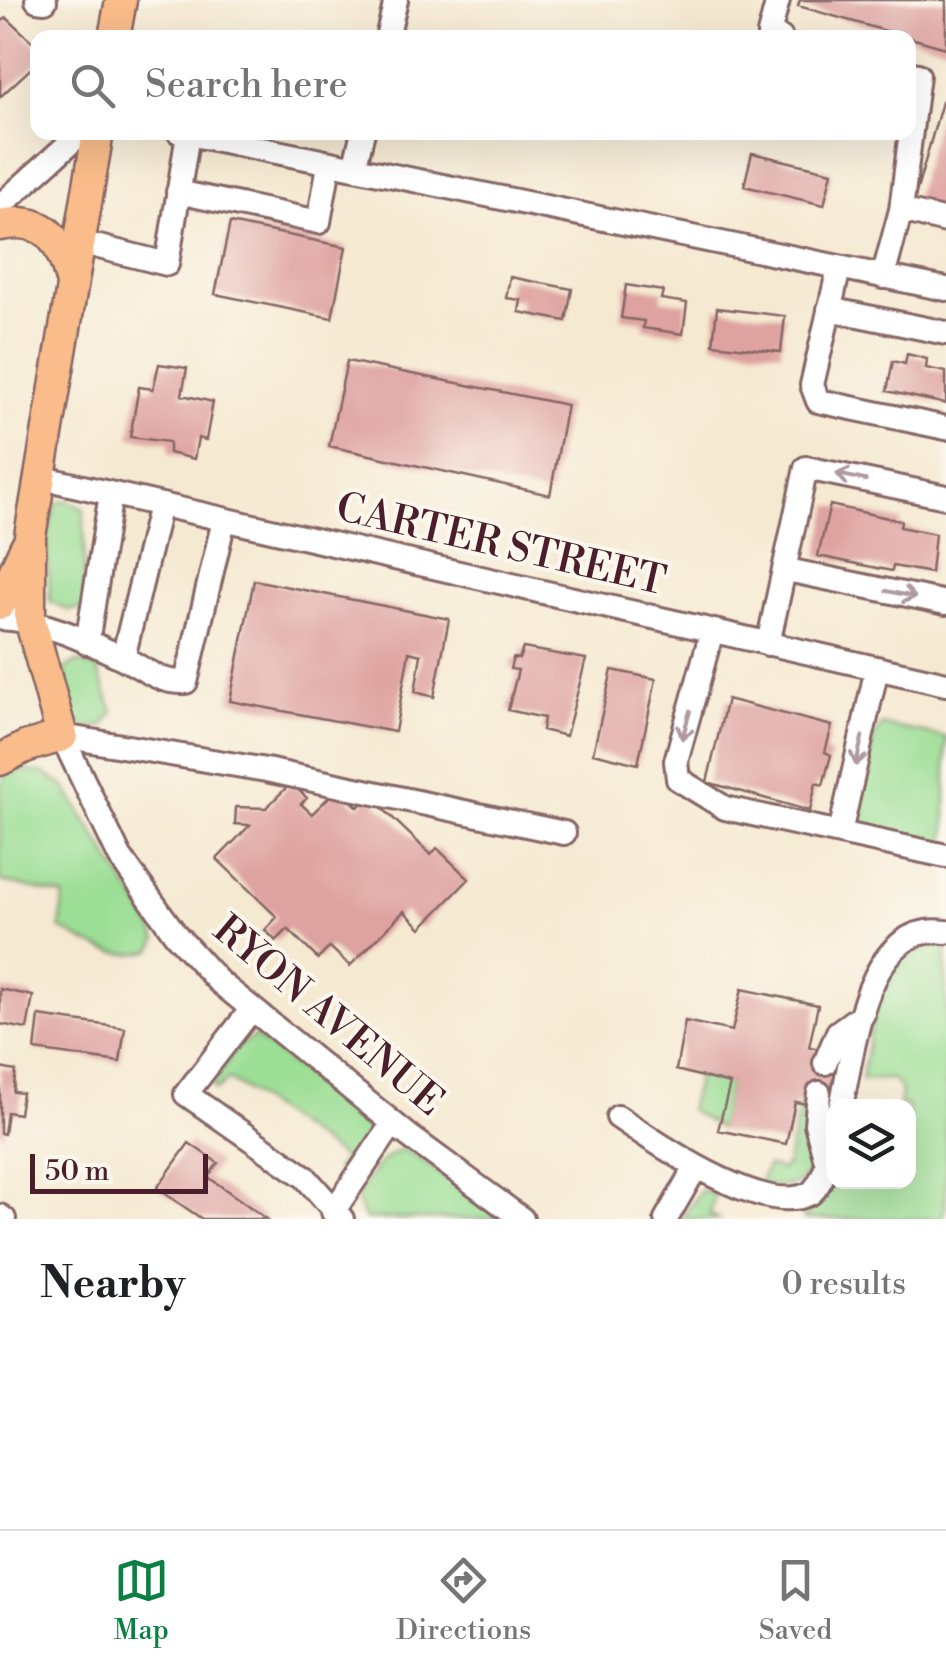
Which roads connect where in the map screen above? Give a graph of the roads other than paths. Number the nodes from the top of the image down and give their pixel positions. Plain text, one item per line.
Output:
1 (121, 0) edge
2 (396, 0) edge
3 (778, 0) edge
4 (115, 30) edge
5 (388, 30) edge
6 (770, 30) edge
7 (73, 140) edge
8 (97, 140) edge
9 (182, 140) edge
10 (211, 140) edge
11 (361, 140) edge
12 (910, 140) edge
13 (329, 165) junction
14 (354, 168) junction
15 (178, 192) junction
16 (0, 206) edge
17 (901, 210) junction
18 (946, 220) edge
19 (0, 225) edge
20 (79, 242) junction
21 (839, 268) junction
22 (883, 277) junction
23 (72, 283) junction
24 (946, 289) edge
25 (829, 309) junction
26 (946, 333) edge
27 (946, 428) edge
28 (39, 477) junction
29 (111, 494) junction
30 (946, 497) edge
31 (160, 505) junction
32 (224, 520) junction
33 (30, 536) junction
34 (786, 570) junction
35 (946, 603) edge
36 (0, 604) edge
37 (15, 618) edge
38 (712, 631) junction
39 (87, 642) junction
40 (768, 644) junction
41 (123, 658) junction
42 (878, 668) junction
43 (946, 684) edge
44 (62, 736) junction
45 (0, 760) edge
46 (564, 833) dead end
47 (840, 833) junction
48 (946, 856) edge
49 (946, 932) edge
50 (251, 1010) junction
51 (863, 1014) junction
52 (825, 1063) dead end
53 (819, 1093) dead end
54 (843, 1099) edge
55 (618, 1117) dead end
56 (393, 1124) junction
57 (826, 1166) joint
58 (695, 1169) junction
59 (338, 1215) edge
60 (522, 1219) edge
61 (666, 1219) edge

1 - 4 main road
2 - 5 street
3 - 6 street
7 - 16 street
8 - 20 main road
9 - 15 street
10 - 13 street
11 - 14 street
12 - 17 street
13 - 14 street
13 - 15 street
14 - 21 street
15 - 20 street
17 - 18 street
17 - 22 street
19 - 23 main road
20 - 23 main road
21 - 22 street
21 - 25 street
22 - 24 street
23 - 28 main road
25 - 26 street
25 - 27 street
28 - 29 street, CARTER STREET
28 - 33 main road
29 - 31 street, CARTER STREET
29 - 39 street
30 -> 34 street
31 - 32 street, CARTER STREET
31 - 41 street
32 - 38 street, CARTER STREET
32 - 41 street
33 - 36 main road
33 - 37 main road
34 -> 35 street
34 - 40 street
37 - 39 street
37 - 44 main road
38 - 40 street, CARTER STREET
38 -> 47 street
39 - 41 street
40 - 42 street, CARTER STREET
42 - 43 street, CARTER STREET
42 -> 47 street
44 - 45 main road
44 - 46 street
44 - 50 street, RYON AVENUE
47 - 48 street
49 - 51 street
50 - 56 street, RYON AVENUE
50 - 59 street
51 - 52 street
51 - 54 street
53 - 57 street
55 - 58 street
56 - 59 street
56 - 60 street, RYON AVENUE
57 - 58 street
58 - 61 street

